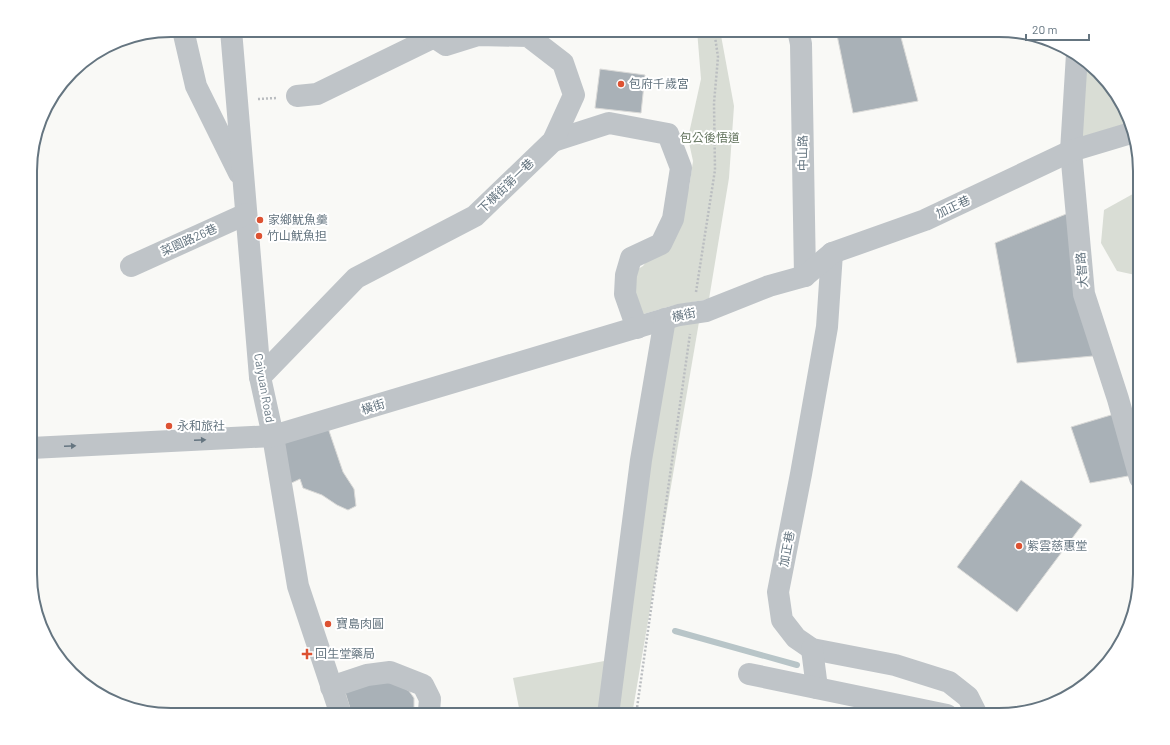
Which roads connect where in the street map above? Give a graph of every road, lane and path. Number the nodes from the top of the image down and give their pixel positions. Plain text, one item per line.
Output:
1 (185, 37) edge
2 (232, 37) edge
3 (427, 37) edge
4 (437, 37) edge
5 (472, 37) edge
6 (529, 37) edge
7 (715, 37) edge
8 (799, 37) edge
9 (1076, 62) edge
10 (297, 96) joint
11 (237, 101) junction
12 (1127, 134) edge
13 (553, 141) junction
14 (1071, 151) junction
15 (244, 183) junction
16 (246, 214) junction
17 (832, 253) junction
18 (131, 266) dead end
19 (805, 276) junction
20 (700, 312) junction
21 (665, 319) junction
22 (637, 328) junction
23 (260, 377) junction
24 (273, 436) junction
25 (37, 448) edge
26 (1133, 453) edge
27 (812, 648) junction
28 (750, 674) dead end
29 (331, 687) junction
30 (817, 688) junction
31 (337, 708) edge
32 (429, 708) edge
33 (609, 708) edge
34 (637, 708) edge
35 (914, 708) edge
36 (974, 708) edge

1 - 15 street
2 - 11 street, Caiyuan Road
3 - 10 street, 下橫街第一巷
4 - 5 street, 下橫街第一巷
6 - 13 street, 下橫街第一巷
7 - 20 path
8 - 19 street, 中山路
9 - 14 street, 大智路
10 - 11 path
11 - 15 street, Caiyuan Road
12 - 14 street, 加正巷
13 - 22 street
13 - 23 street, 下橫街第一巷
14 - 17 street, 加正巷
14 - 26 street, 大智路
15 - 16 street, Caiyuan Road
16 - 18 street, 菜園路26巷
16 - 23 street, Caiyuan Road
17 - 19 street, 加正巷
17 - 27 street, 加正巷
19 - 20 street, 橫街
20 - 21 street, 橫街
20 - 34 path
21 - 22 street, 橫街
21 - 33 street
22 - 24 street, 橫街
23 - 24 street, Caiyuan Road
25 -> 24 street, 橫街
24 - 29 street, Caiyuan Road
27 - 30 street
27 - 36 street, 加正巷
28 - 30 street
29 - 31 street, Caiyuan Road
29 - 32 street
30 - 35 street

